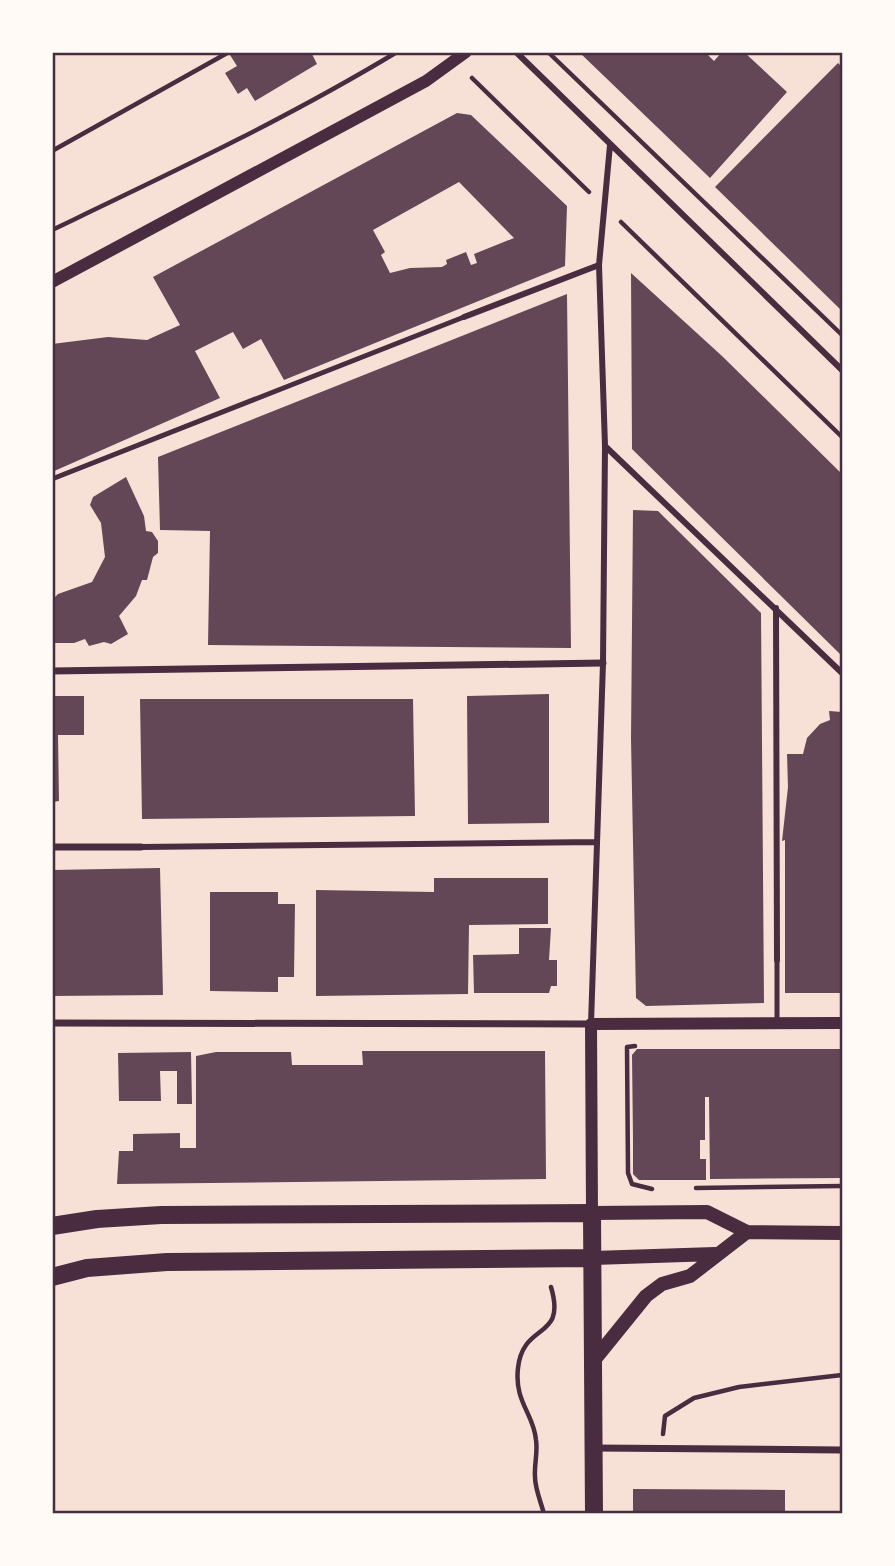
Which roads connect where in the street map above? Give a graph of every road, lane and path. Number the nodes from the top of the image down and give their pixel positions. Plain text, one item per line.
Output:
1 (229, 52) edge
2 (397, 52) edge
3 (466, 52) edge
4 (516, 52) edge
5 (548, 52) edge
6 (472, 78) dead end
7 (610, 145) junction
8 (52, 151) edge
9 (604, 206) junction
10 (52, 230) edge
11 (599, 265) junction
12 (52, 282) edge
13 (464, 317) joint
14 (842, 335) edge
15 (842, 370) edge
16 (842, 437) edge
17 (605, 446) junction
18 (52, 480) edge
19 (776, 608) junction
20 (603, 663) junction
21 (52, 671) edge
22 (842, 674) edge
23 (597, 842) junction
24 (141, 846) joint
25 (52, 847) edge
26 (777, 960) joint
27 (52, 1023) edge
28 (777, 1023) junction
29 (842, 1023) edge
30 (591, 1024) junction
31 (640, 1045) dead end
32 (842, 1186) edge
33 (691, 1188) dead end
34 (663, 1189) dead end
35 (592, 1213) junction
36 (52, 1226) edge
37 (747, 1233) junction
38 (842, 1233) edge
39 (715, 1254) junction
40 (593, 1258) junction
41 (52, 1277) edge
42 (551, 1287) dead end
43 (595, 1359) junction
44 (842, 1374) edge
45 (594, 1448) junction
46 (662, 1449) junction
47 (842, 1450) edge
48 (544, 1514) edge
49 (594, 1514) edge

1 - 8 path
2 - 10 path
3 - 12 street
4 - 7 street
5 - 14 path
6 - 9 path
7 - 9 street
7 - 15 street
9 - 11 street
9 - 16 path
11 - 13 street
11 - 17 street
13 - 18 lane
17 - 19 street
17 - 20 street
19 - 22 street
19 - 26 street
20 - 21 street
20 - 23 street
23 - 24 street
23 - 30 street
24 - 25 street
26 - 28 lane
27 - 30 street
28 - 29 street
28 - 30 street
30 - 35 street
31 - 34 path
32 - 33 path
35 - 36 main road
35 - 37 main road
35 - 40 main road
37 - 38 main road
37 - 39 main road
39 - 40 main road
39 - 43 main road
40 - 41 main road
40 - 43 main road
42 - 48 path
43 - 45 main road
44 - 46 path
45 - 46 street
45 - 49 main road
46 - 47 street

